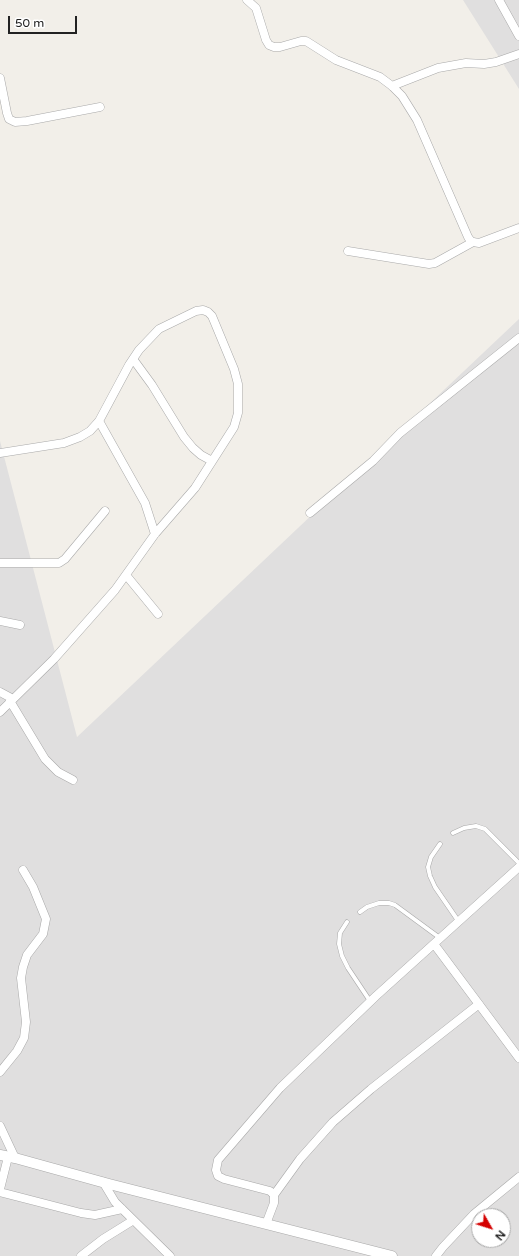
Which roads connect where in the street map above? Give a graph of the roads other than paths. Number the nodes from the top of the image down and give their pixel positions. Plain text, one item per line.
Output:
1 (247, 0) edge
2 (499, 0) edge
3 (519, 36) edge
4 (519, 54) edge
5 (0, 78) edge
6 (392, 86) junction
7 (100, 107) dead end
8 (519, 228) edge
9 (473, 242) junction
10 (348, 251) dead end
11 (519, 338) edge
12 (133, 359) junction
13 (98, 421) junction
14 (0, 453) edge
15 (212, 461) junction
16 (105, 511) dead end
17 (310, 513) dead end
18 (155, 534) junction
19 (0, 562) edge
20 (126, 575) junction
21 (158, 614) dead end
22 (0, 621) edge
23 (20, 625) dead end
24 (0, 692) edge
25 (11, 700) junction
26 (0, 712) edge
27 (74, 780) dead end
28 (453, 833) dead end
29 (440, 844) dead end
30 (519, 863) edge
31 (519, 867) edge
32 (23, 870) dead end
33 (360, 912) dead end
34 (348, 922) dead end
35 (459, 922) junction
36 (437, 941) junction
37 (370, 1001) junction
38 (479, 1004) junction
39 (519, 1058) edge
40 (0, 1072) edge
41 (0, 1126) edge
42 (7, 1157) edge
43 (519, 1177) edge
44 (103, 1182) junction
45 (0, 1190) edge
46 (274, 1195) junction
47 (122, 1209) junction
48 (132, 1220) junction
49 (266, 1224) junction
50 (81, 1256) edge
51 (170, 1256) edge
52 (392, 1256) edge
53 (436, 1256) edge

1 - 6 street
2 - 3 street
4 - 6 street
5 - 7 street
6 - 9 street
8 - 9 street
9 - 10 street
11 - 17 street
12 - 13 street
12 - 15 street
12 - 15 street
13 - 14 street
13 - 18 street
15 - 18 street
16 - 19 street
18 - 20 street
20 - 21 street
20 - 25 street
22 - 23 street
24 - 25 street
25 - 26 street
25 - 27 street
28 - 30 lane
29 - 35 lane
31 - 35 street
32 - 40 street
33 - 36 lane
34 - 37 lane
35 - 36 street
36 - 37 street
36 - 38 street
37 - 46 street
38 - 39 street
38 - 46 street
41 - 42 street
42 - 44 street
42 - 45 street
43 - 53 street
44 - 47 street
44 - 49 street
45 - 47 street
46 - 49 street
47 - 48 street
48 - 50 street
48 - 51 street
49 - 52 street

